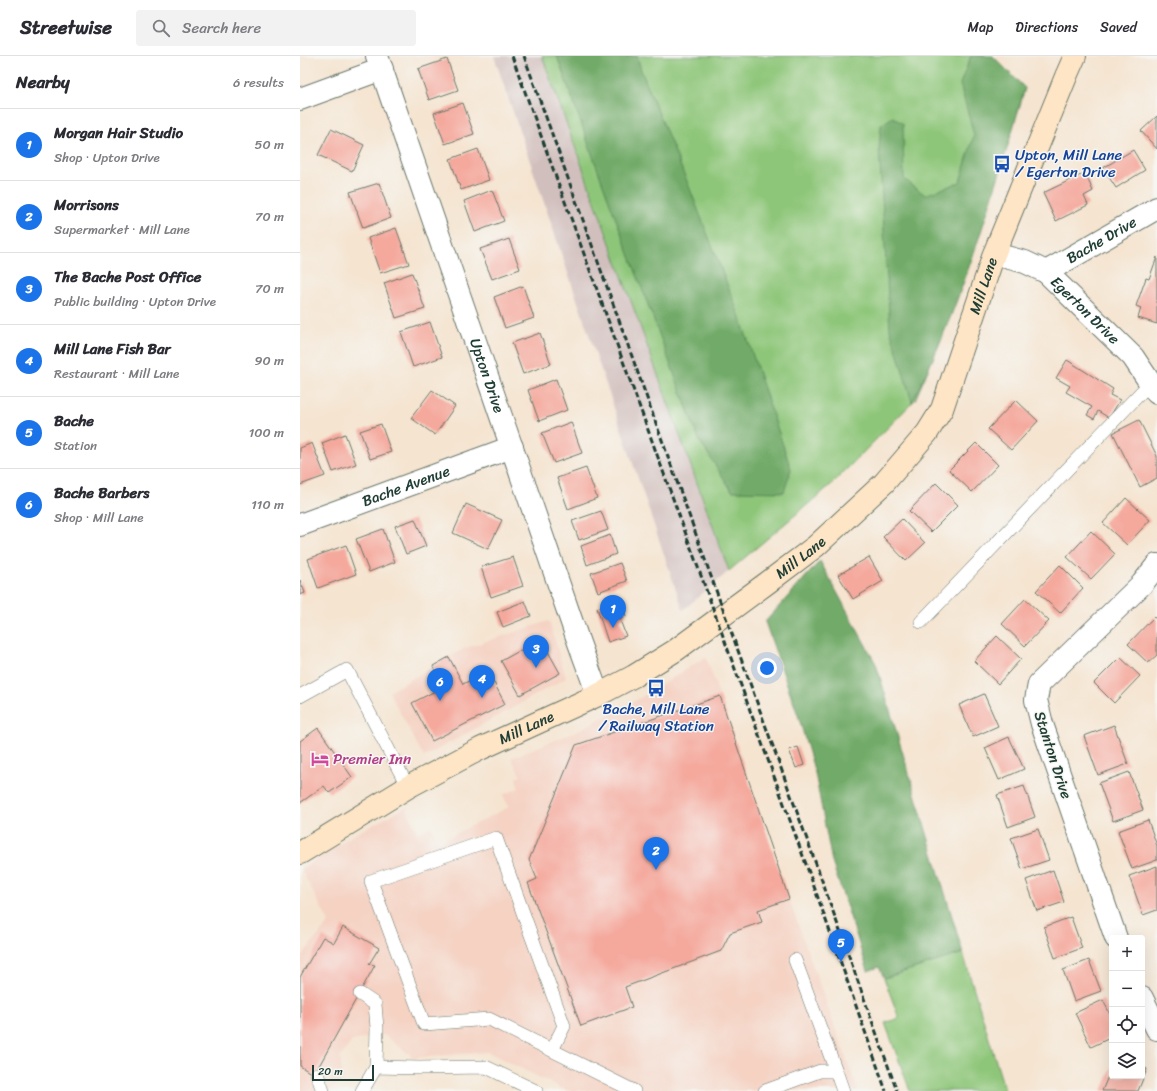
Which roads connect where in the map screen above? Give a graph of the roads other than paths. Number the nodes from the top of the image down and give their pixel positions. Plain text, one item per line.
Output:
1 (1075, 56) edge
2 (379, 62) edge
3 (300, 99) edge
4 (1157, 208) edge
5 (994, 254) junction
6 (1046, 272) junction
7 (1154, 388) edge
8 (512, 447) junction
9 (300, 525) edge
10 (1157, 565) edge
11 (921, 622) dead end
12 (598, 695) junction
13 (300, 696) edge
14 (408, 787) junction
15 (300, 853) edge
16 (1115, 935) edge
17 (795, 960) dead end
18 (360, 994) dead end
19 (1145, 1004) edge
20 (1157, 1029) edge
21 (552, 1050) junction
22 (376, 1067) junction
23 (836, 1071) junction
24 (317, 1074) dead end
25 (322, 1091) edge
26 (362, 1091) edge
27 (536, 1091) edge
28 (634, 1091) edge
29 (765, 1091) edge
30 (843, 1091) edge

1 - 5 street, Mill Lane
2 - 3 street
2 - 8 street, Upton Drive
4 - 6 street, Bache Drive
5 - 6 street, Egerton Drive
5 - 12 street, Mill Lane
6 - 7 street, Egerton Drive
7 - 11 lane
8 - 9 street, Bache Avenue
8 - 12 street, Upton Drive
10 - 16 street, Stanton Drive
12 - 14 street, Mill Lane
13 - 14 lane
14 - 15 street, Mill Lane
17 - 23 lane
18 - 22 lane
19 - 20 street
21 - 21 lane
21 - 28 lane
22 - 26 lane
22 - 27 lane
23 - 29 lane
23 - 30 lane
24 - 25 lane

